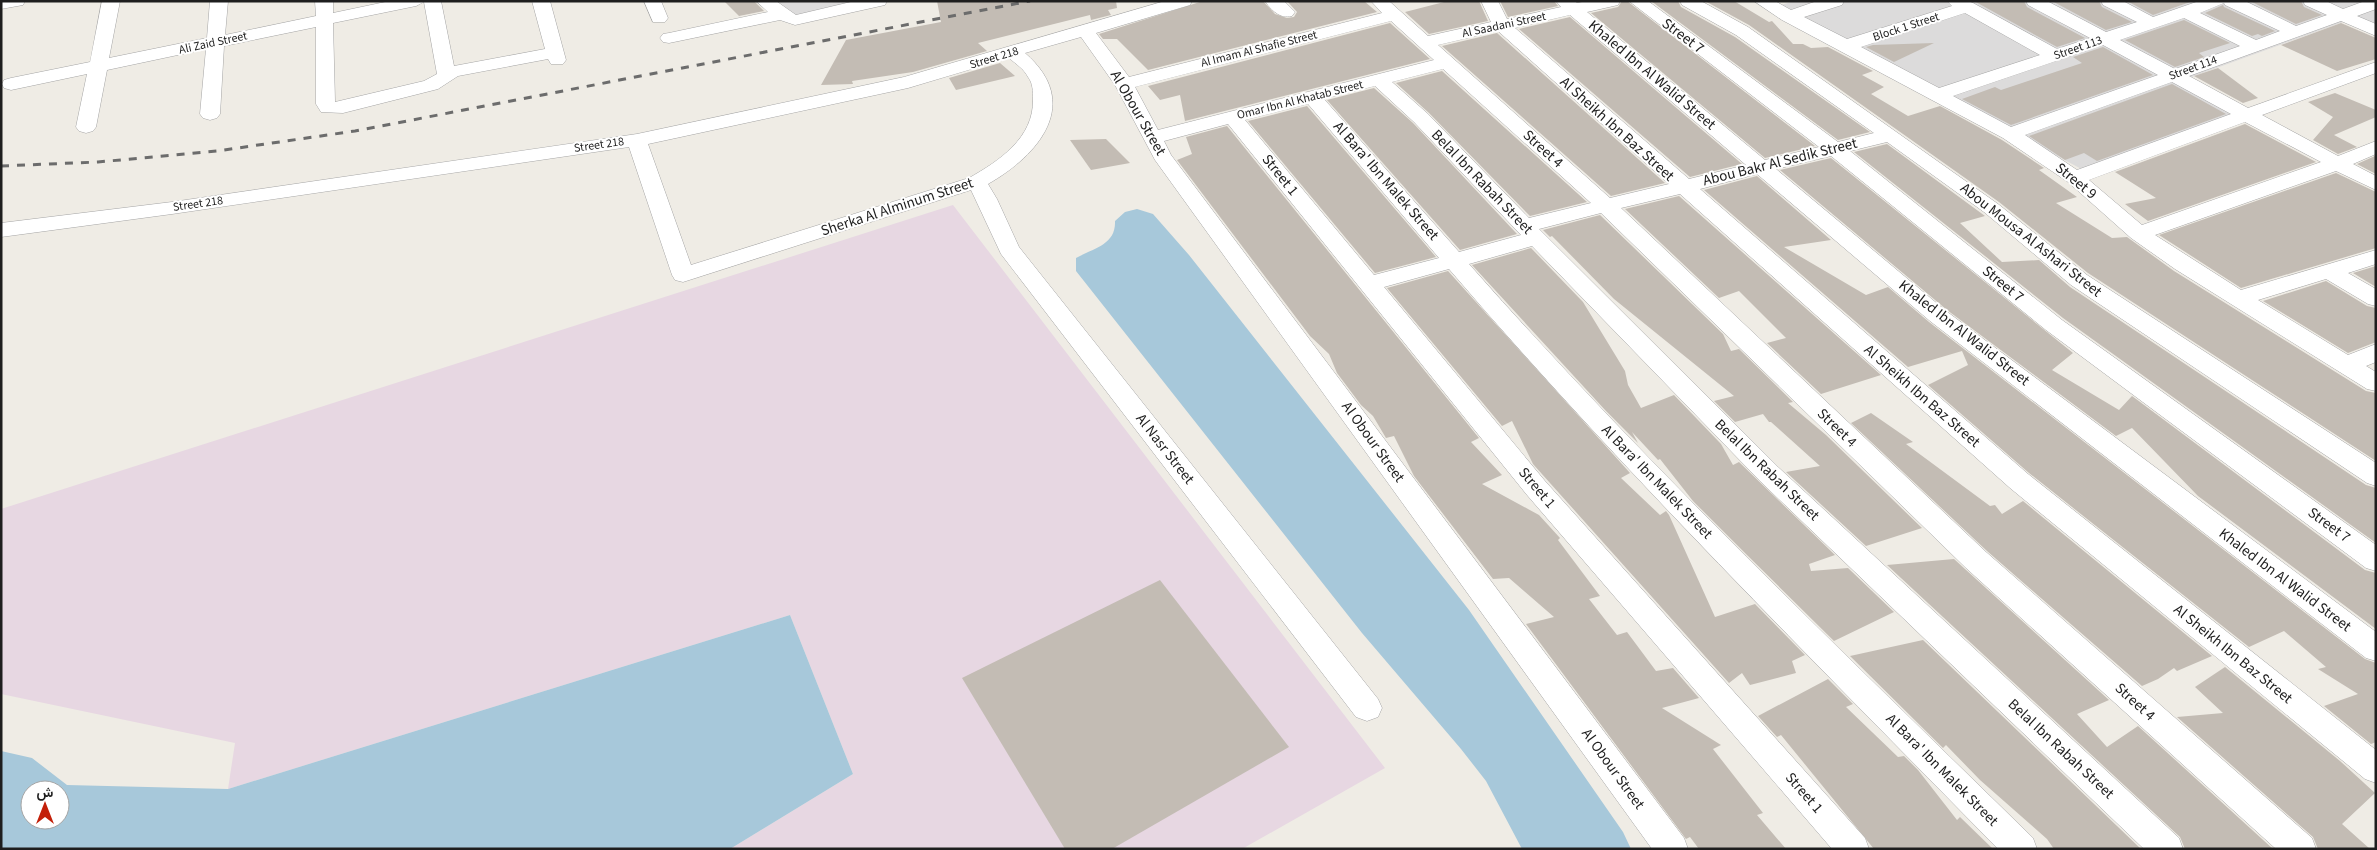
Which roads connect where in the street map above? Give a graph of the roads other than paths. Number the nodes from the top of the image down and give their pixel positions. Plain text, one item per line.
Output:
1 (17, 1) edge
2 (111, 1) edge
3 (219, 1) edge
4 (324, 1) edge
5 (416, 1) edge
6 (432, 1) edge
7 (541, 1) edge
8 (652, 1) edge
9 (764, 1) edge
10 (878, 1) edge
11 (1184, 1) edge
12 (1489, 1) edge
13 (1612, 1) edge
14 (1637, 1) edge
15 (1688, 1) edge
16 (1762, 1) edge
17 (1836, 1) edge
18 (2034, 1) edge
19 (2109, 1) edge
20 (2218, 1) edge
21 (2232, 1) edge
22 (2311, 1) edge
23 (2376, 3) edge
24 (1, 4) edge
25 (1961, 4) edge
26 (1570, 5) edge
27 (1387, 8) edge
28 (2185, 12) junction
29 (782, 14) junction
30 (2341, 15) junction
31 (1788, 16) junction
32 (659, 18) dead end
33 (325, 20) junction
34 (2152, 23) junction
35 (1501, 26) junction
36 (1084, 29) junction
37 (2376, 31) edge
38 (2295, 32) junction
39 (669, 38) dead end
40 (2105, 39) junction
41 (216, 42) junction
42 (1425, 42) junction
43 (1845, 46) junction
44 (2255, 46) junction
45 (1012, 52) junction
46 (2056, 56) junction
47 (1447, 62) junction
48 (98, 66) junction
49 (2376, 66) edge
50 (446, 75) junction
51 (2173, 76) junction
52 (1379, 80) junction
53 (11, 84) dead end
54 (1124, 84) junction
55 (1938, 95) junction
56 (1312, 97) junction
57 (210, 114) dead end
58 (2246, 114) junction
59 (1233, 118) junction
60 (86, 127) dead end
61 (2010, 134) junction
62 (1890, 135) junction
63 (1152, 138) junction
64 (637, 140) junction
65 (2376, 147) edge
66 (1835, 149) junction
67 (2338, 163) junction
68 (1761, 167) junction
69 (2075, 178) junction
70 (976, 182) junction
71 (2376, 184) edge
72 (1683, 186) junction
73 (1605, 205) junction
74 (1, 230) edge
75 (1530, 232) junction
76 (2139, 233) junction
77 (2376, 257) edge
78 (1455, 260) junction
79 (2328, 271) junction
80 (1370, 284) junction
81 (2238, 298) junction
82 (2376, 299) edge
83 (2376, 352) edge
84 (2347, 365) junction
85 (2376, 383) edge
86 (2376, 476) edge
87 (2376, 560) edge
88 (2376, 649) edge
89 (1367, 708) dead end
90 (2376, 769) edge
91 (1672, 849) edge
92 (1854, 849) edge
93 (2021, 849) edge
94 (2166, 849) edge
95 (2300, 849) edge

1 - 24 street
2 - 48 street
3 - 41 street
4 - 33 street
5 - 33 street, Ali Zaid Street
6 - 50 street
7 - 50 street
8 - 32 street
9 - 29 street
10 - 29 street
11 - 36 street, Street 218
12 - 35 street, Al Sheikh Ibn Baz Street
13 - 26 street, Al Saadani Street
14 - 66 street, Street 7
15 - 62 street, Abou Mousa Al Ashari Street
16 - 31 street, Street 9
17 - 31 street
18 - 40 street
19 - 34 street
20 - 28 street, Street 113
21 - 38 street
22 - 30 street
23 - 30 street, Street 114
25 - 43 street, Block 1 Street
25 - 46 street
26 - 35 street, Al Saadani Street
26 - 68 street, Khaled Ibn Al Walid Street
27 - 42 street, Street 4
27 - 54 street, Al Imam Al Shafie Street
28 - 34 street, Street 113
28 - 44 street
29 - 39 street
30 - 37 street
30 - 38 street, Street 114
31 - 43 street, Street 9
33 - 41 street, Ali Zaid Street
33 - 50 street
34 - 40 street, Street 113
35 - 42 street, Al Saadani Street
35 - 72 street, Al Sheikh Ibn Baz Street
36 - 45 street, Street 218
36 - 54 street, Al Obour Street
38 - 44 street, Street 114
40 - 46 street, Street 113
40 - 51 street
41 - 48 street, Ali Zaid Street
41 - 57 street
42 - 47 street, Street 4
43 - 55 street, Street 9
44 - 51 street, Street 114
45 - 64 street, Street 218
45 - 70 street, Sherka Al Alminum Street
46 - 55 street, Street 113
47 - 52 street, Omar Ibn Al Khatab Street
47 - 73 street, Street 4
48 - 53 street, Ali Zaid Street
48 - 60 street
49 - 58 street
51 - 58 street
51 - 61 street, Street 114
52 - 56 street, Omar Ibn Al Khatab Street
52 - 75 street, Belal Ibn Rabah Street
54 - 63 street, Al Obour Street
55 - 61 street, Street 9
56 - 59 street, Omar Ibn Al Khatab Street
56 - 78 street, Al Bara' Ibn Malek Street
58 - 67 street
58 - 69 street
59 - 63 street, Omar Ibn Al Khatab Street
59 - 80 street, Street 1
61 - 69 street, Street 9
62 - 66 street, Abou Bakr Al Sedik Street
62 - 86 street, Abou Mousa Al Ashari Street
63 - 91 street, Al Obour Street
64 - 70 street, Sherka Al Alminum Street
64 - 74 street, Street 218
65 - 67 street
66 - 68 street, Abou Bakr Al Sedik Street
66 - 87 street, Street 7
67 - 71 street
67 - 76 street
68 - 72 street, Abou Bakr Al Sedik Street
68 - 88 street, Khaled Ibn Al Walid Street
69 - 76 street, Street 9
70 - 89 street, Al Nasr Street
72 - 73 street, Abou Bakr Al Sedik Street
72 - 90 street, Al Sheikh Ibn Baz Street
73 - 75 street, Abou Bakr Al Sedik Street
73 - 95 street, Street 4
75 - 78 street, Abou Bakr Al Sedik Street
75 - 94 street, Belal Ibn Rabah Street
76 - 81 street, Street 9
77 - 79 street
78 - 80 street, Abou Bakr Al Sedik Street
78 - 93 street, Al Bara' Ibn Malek Street
79 - 81 street
79 - 82 street
80 - 92 street, Street 1
81 - 84 street, Street 9
83 - 84 street
84 - 85 street, Street 9

